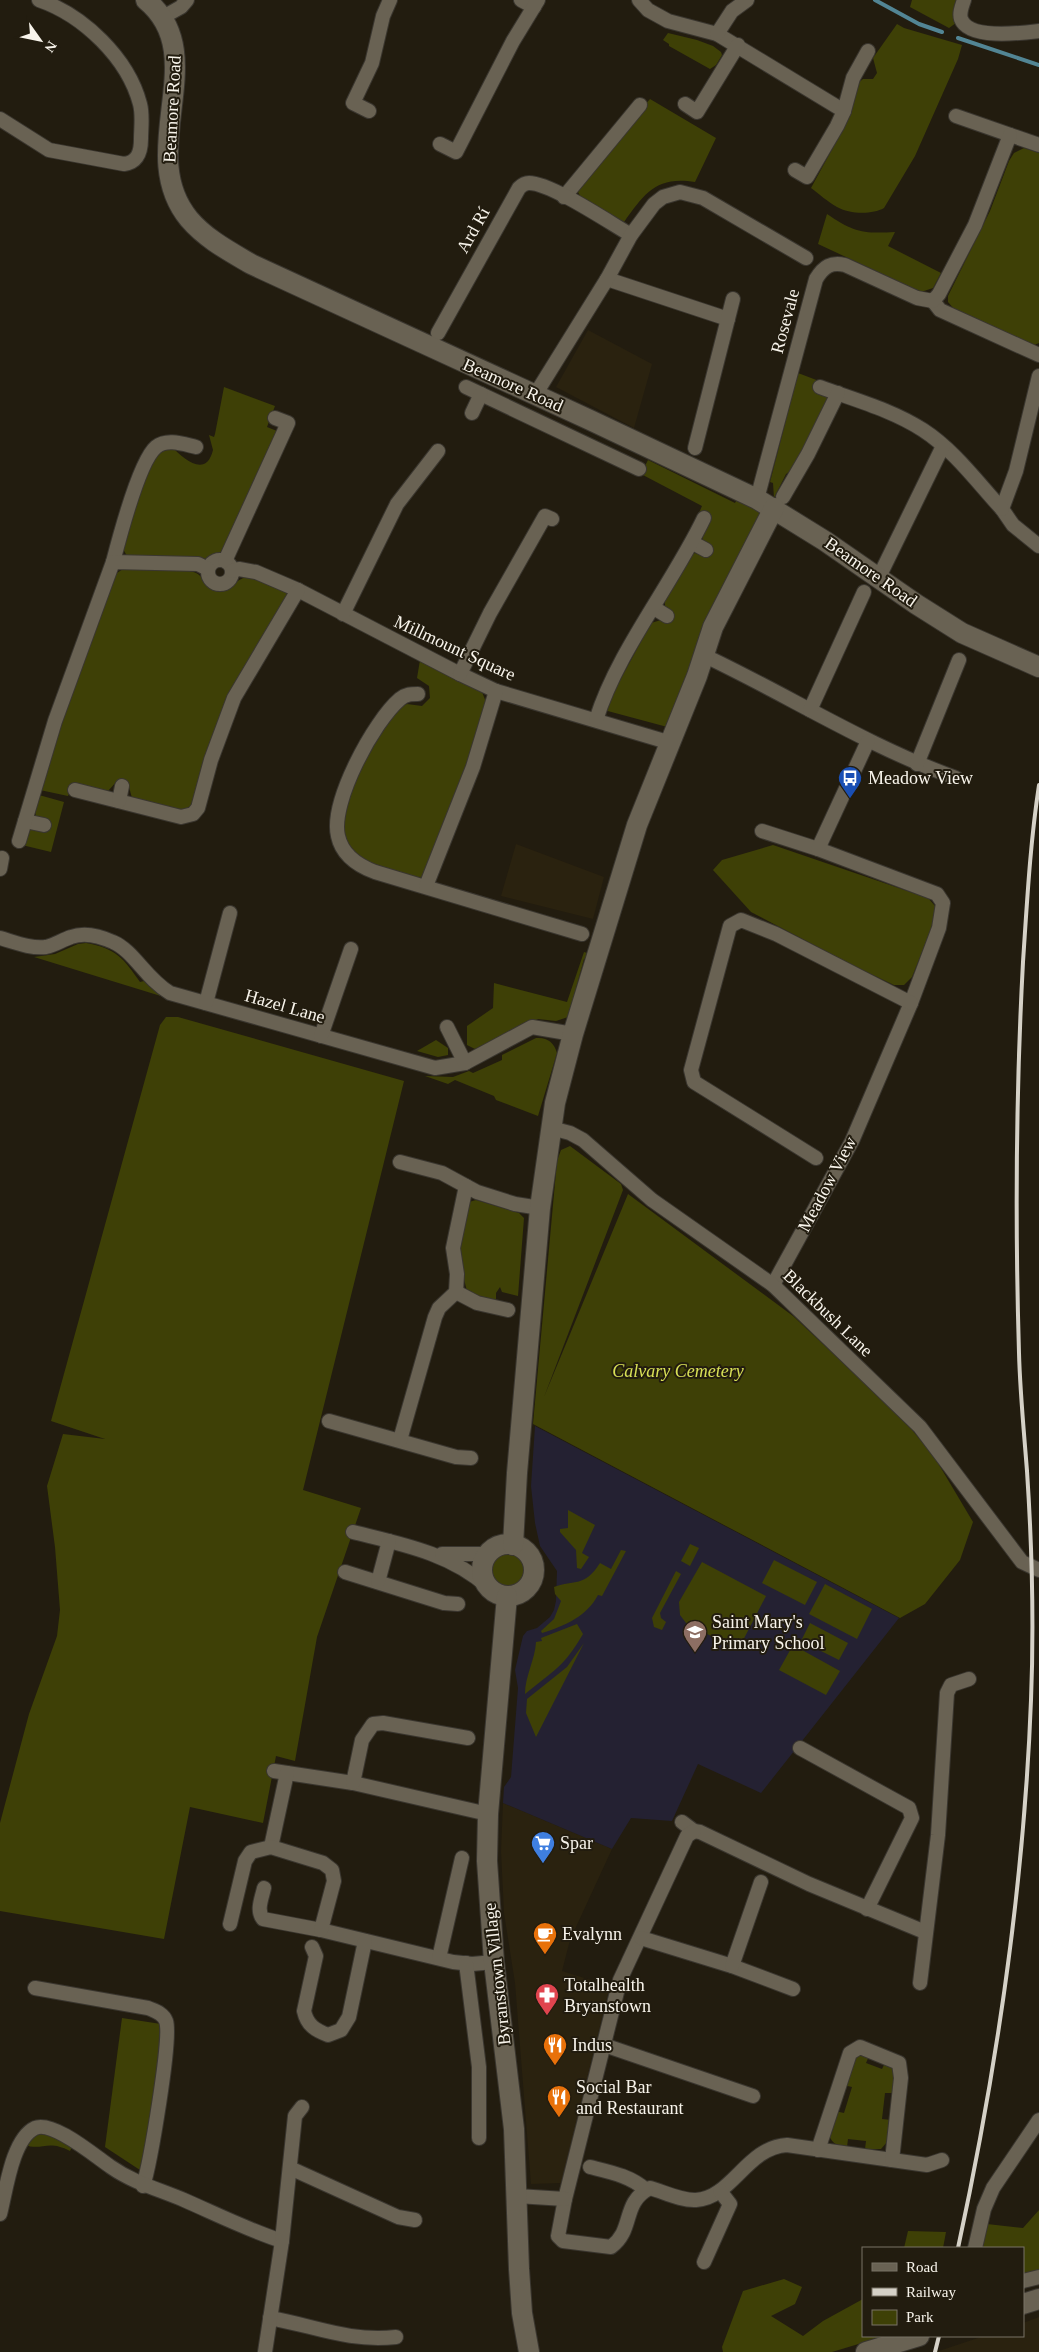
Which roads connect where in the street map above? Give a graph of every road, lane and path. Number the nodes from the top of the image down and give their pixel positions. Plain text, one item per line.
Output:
1 (39, 0) edge
2 (146, 0) edge
3 (188, 0) edge
4 (390, 0) edge
5 (639, 0) edge
6 (747, 0) edge
7 (964, 0) edge
8 (531, 2) edge
9 (163, 17) junction
10 (1039, 31) edge
11 (717, 34) junction
12 (738, 45) junction
13 (868, 51) dead end
14 (859, 66) junction
15 (871, 74) dead end
16 (685, 104) dead end
17 (640, 105) dead end
18 (369, 111) dead end
19 (844, 111) junction
20 (956, 116) dead end
21 (0, 119) edge
22 (1010, 135) junction
23 (440, 144) dead end
24 (1039, 145) edge
25 (795, 170) dead end
26 (564, 197) junction
27 (631, 235) junction
28 (806, 258) dead end
29 (607, 279) junction
30 (733, 299) dead end
31 (933, 300) junction
32 (728, 319) junction
33 (438, 333) dead end
34 (1039, 355) edge
35 (1039, 376) edge
36 (466, 387) dead end
37 (820, 387) dead end
38 (481, 394) junction
39 (838, 394) junction
40 (535, 395) junction
41 (472, 413) dead end
42 (275, 418) dead end
43 (632, 439) junction
44 (943, 446) junction
45 (196, 447) dead end
46 (696, 448) dead end
47 (438, 451) dead end
48 (621, 461) junction
49 (639, 469) dead end
50 (771, 502) junction
51 (1002, 509) junction
52 (704, 518) dead end
53 (552, 519) dead end
54 (693, 543) junction
55 (1039, 546) edge
56 (706, 550) dead end
57 (112, 562) junction
58 (229, 566) junction
59 (208, 569) junction
60 (879, 577) junction
61 (298, 590) junction
62 (864, 592) dead end
63 (654, 608) junction
64 (343, 614) junction
65 (667, 616) dead end
66 (703, 655) junction
67 (959, 660) dead end
68 (1039, 667) edge
69 (460, 674) junction
70 (496, 691) junction
71 (418, 694) dead end
72 (810, 710) junction
73 (596, 720) junction
74 (868, 741) junction
75 (670, 743) junction
76 (917, 764) junction
77 (956, 778) dead end
78 (122, 786) dead end
79 (75, 790) dead end
80 (119, 801) junction
81 (25, 821) junction
82 (44, 826) dead end
83 (762, 831) dead end
84 (19, 841) dead end
85 (818, 849) junction
86 (426, 886) junction
87 (230, 913) dead end
88 (582, 934) dead end
89 (0, 938) edge
90 (351, 949) dead end
91 (911, 1003) junction
92 (206, 1004) junction
93 (448, 1027) dead end
94 (573, 1034) junction
95 (321, 1036) junction
96 (465, 1063) junction
97 (555, 1128) junction
98 (816, 1158) dead end
99 (400, 1162) dead end
100 (466, 1186) junction
101 (540, 1208) junction
102 (773, 1285) junction
103 (456, 1292) junction
104 (508, 1310) dead end
105 (329, 1421) dead end
106 (400, 1440) junction
107 (472, 1458) dead end
108 (353, 1532) dead end
109 (389, 1541) junction
110 (513, 1545) junction
111 (437, 1554) junction
112 (488, 1554) junction
113 (1039, 1570) edge
114 (345, 1572) dead end
115 (378, 1582) junction
116 (488, 1587) junction
117 (507, 1596) junction
118 (458, 1604) dead end
119 (969, 1680) dead end
120 (468, 1738) dead end
121 (800, 1748) dead end
122 (353, 1784) junction
123 (488, 1814) junction
124 (682, 1822) dead end
125 (694, 1831) junction
126 (271, 1847) junction
127 (462, 1858) dead end
128 (761, 1882) dead end
129 (264, 1888) dead end
130 (867, 1908) junction
131 (230, 1924) dead end
132 (320, 1930) junction
133 (925, 1932) junction
134 (641, 1938) junction
135 (365, 1941) junction
136 (312, 1947) dead end
137 (439, 1958) junction
138 (494, 1962) junction
139 (466, 1963) junction
140 (732, 1966) junction
141 (920, 1983) dead end
142 (35, 1988) dead end
143 (792, 1989) dead end
144 (604, 2045) junction
145 (753, 2096) dead end
146 (302, 2107) dead end
147 (1039, 2120) edge
148 (479, 2138) dead end
149 (818, 2150) junction
150 (892, 2160) junction
151 (942, 2160) dead end
152 (590, 2167) dead end
153 (290, 2168) junction
154 (143, 2186) junction
155 (646, 2190) junction
156 (720, 2191) junction
157 (517, 2196) junction
158 (565, 2199) junction
159 (0, 2214) edge
160 (415, 2220) dead end
161 (282, 2241) junction
162 (975, 2247) edge
163 (704, 2262) dead end
164 (1039, 2277) edge
165 (1024, 2281) edge
166 (1039, 2299) edge
167 (1024, 2304) edge
168 (270, 2318) junction
169 (396, 2337) dead end
170 (916, 2337) edge
171 (265, 2352) edge
172 (529, 2352) edge
173 (866, 2352) edge

1 - 21 street
2 - 9 street, Beamore Road
3 - 9 street
4 - 18 street
5 - 11 street
6 - 11 street
7 - 10 street
8 - 23 street
9 - 40 street, Beamore Road
11 - 12 street
12 - 16 street
12 - 19 street
13 - 14 street
14 - 15 street
14 - 19 street
17 - 26 street
19 - 25 street
20 - 22 street
22 - 24 street
22 - 31 street
26 - 27 street, Ard Rí
26 - 33 street, Ard Rí
27 - 28 street
27 - 29 street
29 - 32 street
29 - 40 street
30 - 32 street
31 - 34 street, Rosevale
31 - 50 street, Rosevale
32 - 46 street
35 - 51 street
36 - 38 street
37 - 39 street
38 - 41 street
38 - 48 street
39 - 44 street
39 - 50 street
40 - 43 street, Beamore Road
42 - 58 street
43 - 48 street
43 - 50 street, Beamore Road
44 - 51 street
44 - 60 street
45 - 57 street
47 - 64 street
48 - 49 street
50 - 60 street, Beamore Road
50 - 66 street
51 - 55 street
52 - 54 street
53 - 69 street
54 - 56 street
54 - 63 street
57 - 59 street
57 - 81 street
58 - 59 street, Millmount Square
58 - 59 street
58 - 61 street, Millmount Square
60 - 68 street, Beamore Road
61 - 64 street, Millmount Square
61 - 80 street
62 - 72 street
63 - 65 street
63 - 73 street
64 - 69 street, Millmount Square
66 - 72 street
66 - 75 street
67 - 76 street
69 - 70 street, Millmount Square
70 - 73 street, Millmount Square
70 - 86 street
71 - 86 street
72 - 74 street
73 - 75 street, Millmount Square
74 - 76 street
74 - 85 street
75 - 94 street
76 - 77 street
78 - 80 street
79 - 80 street
81 - 82 street
81 - 84 street
83 - 85 street, Meadow View
85 - 91 street, Meadow View
86 - 88 street
87 - 92 street
89 - 92 street, Hazel Lane
90 - 95 street
91 - 98 street
91 - 102 street, Meadow View
92 - 95 street, Hazel Lane
93 - 96 street
94 - 96 street, Hazel Lane
94 - 97 street
95 - 96 street, Hazel Lane
97 - 101 street
97 - 102 street, Blackbush Lane
99 - 100 street
100 - 101 street
100 - 103 street
101 - 110 street
102 - 113 street, Blackbush Lane
103 - 104 street
103 - 106 street
105 - 106 street
106 - 107 street
108 - 109 street
109 - 111 street
109 - 115 street
110 - 112 street
110 - 117 street
111 - 112 street
111 - 116 street
112 - 116 street
114 - 115 street
115 - 118 street
116 - 117 street
117 - 123 street, Byranstown Village
119 - 133 street
120 - 122 street
121 - 130 street
122 - 123 street
122 - 126 street
123 - 138 street, Byranstown Village
124 - 125 street
125 - 130 street
125 - 134 street
126 - 131 street
126 - 132 street
127 - 137 street
128 - 140 street
129 - 132 street
130 - 133 street
132 - 135 street
133 - 141 street
134 - 140 street
134 - 144 street
135 - 136 street
135 - 137 street
137 - 139 street
138 - 139 street
138 - 157 street, Byranstown Village
139 - 148 street
140 - 143 street
142 - 154 street
144 - 145 street
144 - 158 street
146 - 153 street
147 - 162 street
149 - 150 street
149 - 150 street
149 - 156 street
150 - 151 street
152 - 155 street
153 - 160 street
153 - 161 street
154 - 159 street
154 - 161 street
155 - 156 street
155 - 158 street
156 - 163 street
157 - 158 street
157 - 172 street, Byranstown Village
161 - 168 street
164 - 165 street
166 - 167 street
168 - 169 street
168 - 171 street
170 - 173 street

